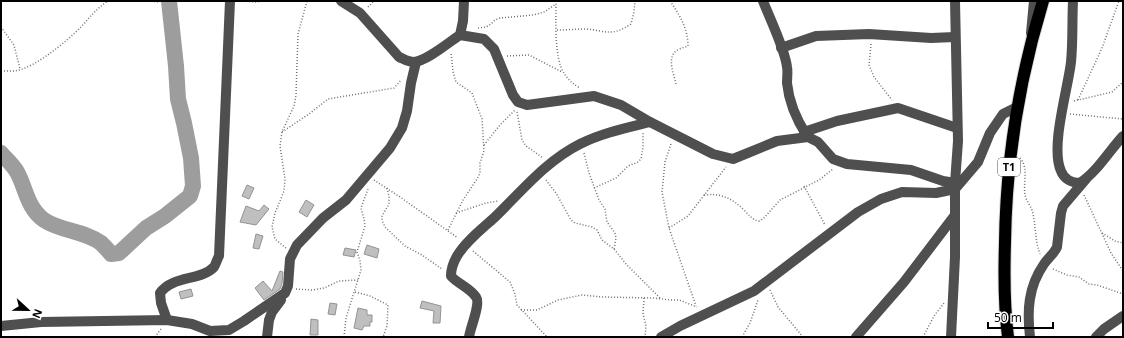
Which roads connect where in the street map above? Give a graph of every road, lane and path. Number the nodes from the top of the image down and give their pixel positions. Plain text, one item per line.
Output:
1 (108, 1) edge
2 (151, 1) edge
3 (230, 1) edge
4 (240, 1) edge
5 (262, 1) edge
6 (307, 1) edge
7 (340, 1) edge
8 (464, 1) edge
9 (635, 1) edge
10 (670, 1) edge
11 (763, 1) edge
12 (955, 1) edge
13 (1034, 1) edge
14 (1044, 1) edge
15 (1073, 1) edge
16 (1119, 1) edge
17 (158, 2) edge
18 (556, 2) edge
19 (1, 27) edge
20 (556, 30) junction
21 (461, 31) junction
22 (869, 34) junction
23 (955, 37) junction
24 (1031, 41) junction
25 (449, 43) junction
26 (781, 48) junction
27 (497, 56) junction
28 (416, 62) junction
29 (20, 69) junction
30 (1, 71) edge
31 (562, 72) junction
32 (403, 78) dead end
33 (1123, 82) edge
34 (676, 84) dead end
35 (594, 96) junction
36 (1078, 100) junction
37 (1064, 102) junction
38 (1017, 107) junction
39 (898, 108) junction
40 (1062, 114) junction
41 (1123, 119) edge
42 (645, 123) junction
43 (957, 128) junction
44 (282, 132) junction
45 (674, 134) junction
46 (806, 135) junction
47 (1123, 136) edge
48 (581, 144) junction
49 (484, 145) junction
50 (1011, 147) junction
51 (733, 159) junction
52 (551, 163) junction
53 (847, 164) junction
54 (540, 172) junction
55 (369, 177) junction
56 (1086, 179) junction
57 (804, 186) junction
58 (955, 186) junction
59 (1079, 187) junction
60 (387, 188) junction
61 (594, 188) junction
62 (704, 195) junction
63 (511, 200) junction
64 (456, 213) junction
65 (955, 214) junction
66 (669, 228) junction
67 (448, 230) junction
68 (1102, 233) junction
69 (830, 234) junction
70 (1123, 243) edge
71 (466, 245) junction
72 (614, 249) junction
73 (292, 253) junction
74 (1045, 262) junction
75 (1123, 271) edge
76 (451, 276) junction
77 (359, 280) junction
78 (765, 284) junction
79 (287, 290) junction
80 (953, 290) junction
81 (355, 292) junction
82 (1123, 294) edge
83 (644, 298) junction
84 (660, 298) junction
85 (696, 307) junction
86 (521, 310) junction
87 (708, 312) junction
88 (1123, 316) edge
89 (167, 320) junction
90 (1, 326) edge
91 (267, 337) edge
92 (344, 337) edge
93 (383, 337) edge
94 (469, 337) edge
95 (547, 337) edge
96 (645, 337) edge
97 (660, 337) edge
98 (742, 337) edge
99 (804, 337) edge
100 (856, 337) edge
101 (923, 337) edge
102 (951, 337) edge
103 (1008, 337) edge
104 (1030, 337) edge
105 (1096, 337) edge

1 - 29 path
2 - 17 path
3 - 89 street
4 - 5 path
6 - 44 path
7 - 28 street
8 - 21 street
9 - 20 path
10 - 34 path
11 - 26 street
12 - 23 street
13 - 24 street
14 - 24 highway, T1
15 - 37 street
16 - 36 path
18 - 20 path
18 - 21 path
19 - 29 path
20 - 31 path
21 - 25 street
21 - 27 street
22 - 23 street
22 - 26 street
22 - 39 path
23 - 43 street
24 - 38 highway, T1
25 - 28 street
25 - 49 path
26 - 46 street
27 - 31 path
27 - 35 street
28 - 55 street
29 - 30 path
31 - 35 path
32 - 44 path
33 - 36 path
35 - 42 street
36 - 37 path
37 - 40 street
38 - 50 highway, T1
38 - 58 street
39 - 43 street
39 - 46 street
40 - 41 path
40 - 56 street
42 - 45 street
42 - 48 street
42 - 61 path
43 - 58 street
44 - 73 path
45 - 51 street
45 - 66 path
46 - 51 street
46 - 53 street
47 - 56 street
48 - 52 street
48 - 61 path
49 - 52 path
49 - 64 path
50 - 74 path
50 - 103 highway, T1
51 - 62 path
52 - 54 street
53 - 57 path
53 - 58 street
54 - 63 street
54 - 72 path
55 - 60 path
55 - 73 street
55 - 77 path
56 - 59 street
57 - 62 path
57 - 69 path
58 - 65 street
58 - 69 street
59 - 68 path
59 - 74 street
60 - 67 path
60 - 76 path
61 - 72 path
62 - 66 path
63 - 64 path
63 - 71 street
64 - 67 path
65 - 80 street
65 - 100 street
66 - 85 path
67 - 71 path
68 - 70 path
68 - 75 path
69 - 78 street
71 - 76 street
71 - 86 path
72 - 84 path
73 - 79 street
74 - 82 path
74 - 104 street
76 - 94 street
77 - 79 path
77 - 81 path
78 - 87 street
78 - 98 path
78 - 99 path
79 - 89 street
79 - 91 street
80 - 101 path
80 - 102 street
81 - 92 path
81 - 93 path
83 - 84 path
83 - 86 path
83 - 96 path
84 - 85 path
85 - 87 path
86 - 95 path
87 - 97 street
88 - 105 street
89 - 90 street

